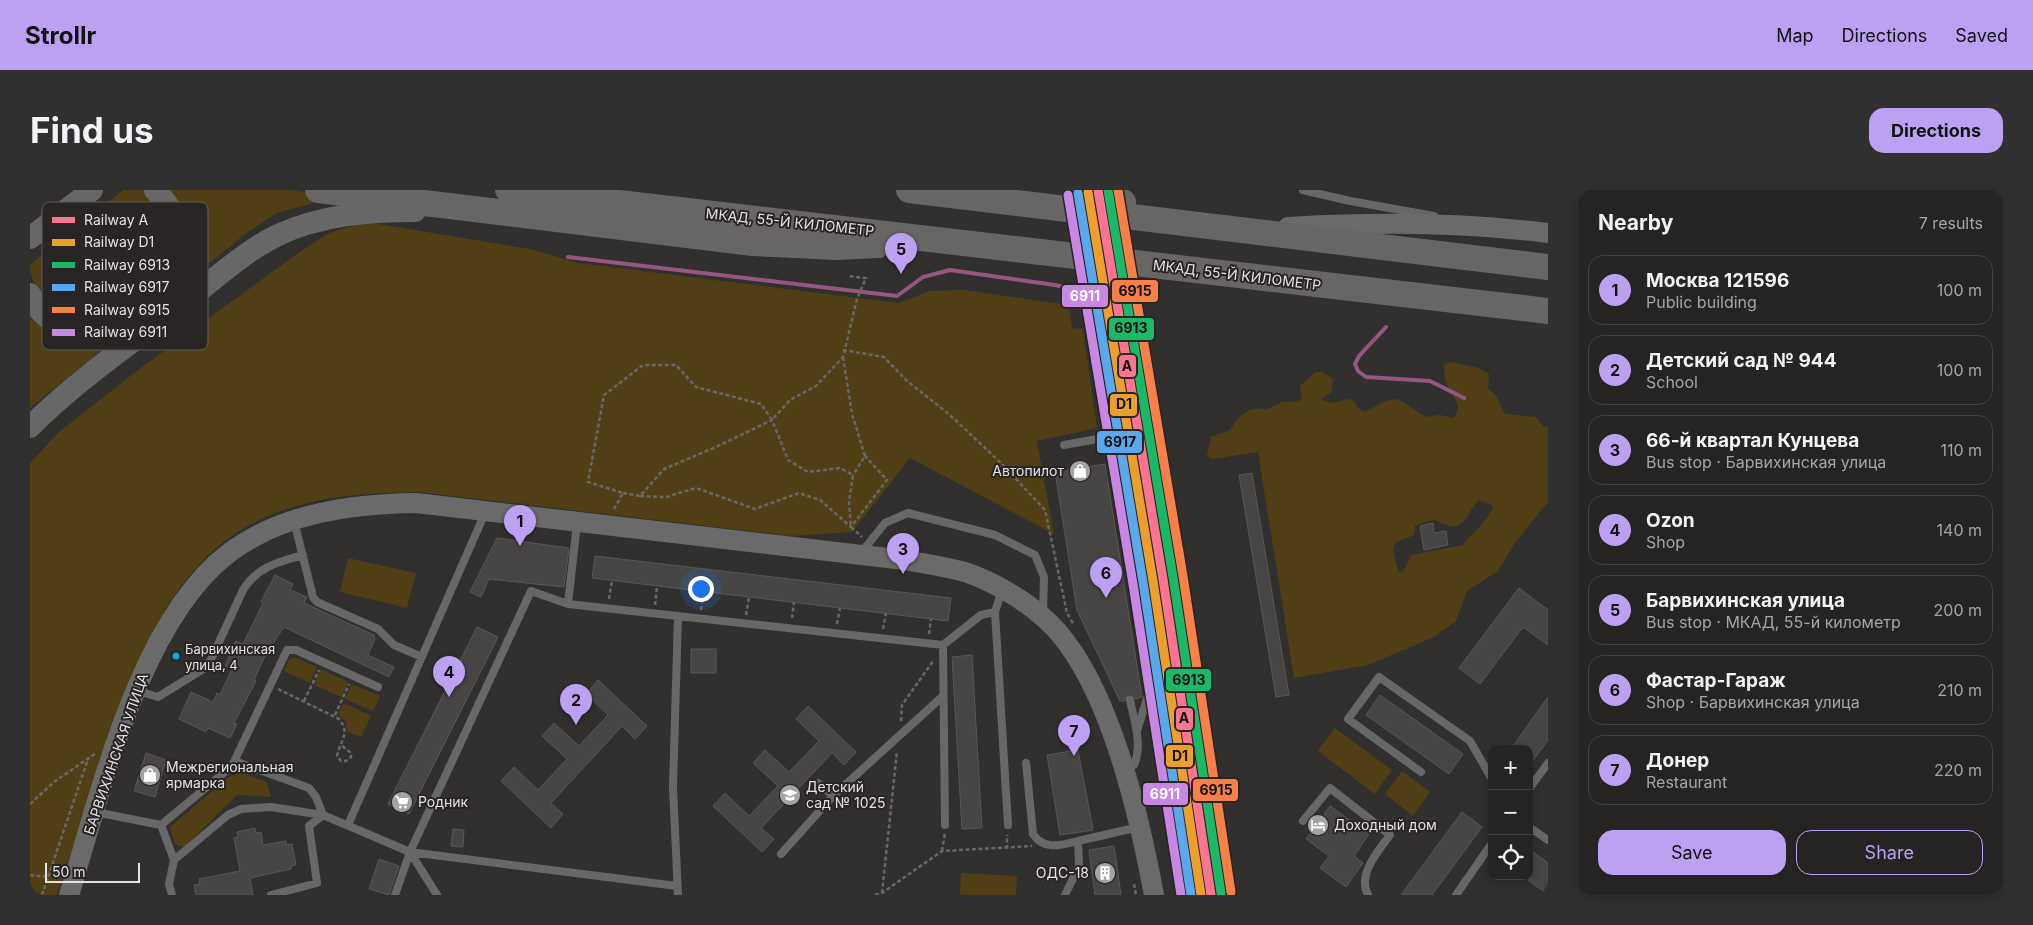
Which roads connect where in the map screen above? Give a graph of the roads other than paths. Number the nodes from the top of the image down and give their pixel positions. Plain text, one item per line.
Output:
1 (92, 190) edge
2 (156, 190) edge
3 (318, 190) edge
4 (508, 190) edge
5 (910, 190) edge
6 (1079, 190) edge
7 (1303, 190) edge
8 (76, 202) edge
9 (164, 202) edge
10 (474, 210) junction
11 (1206, 225) junction
12 (1505, 227) junction
13 (42, 229) edge
14 (1240, 229) junction
15 (1548, 233) edge
16 (30, 238) edge
17 (956, 241) junction
18 (1548, 267) edge
19 (208, 285) edge
20 (30, 294) edge
21 (1494, 305) junction
22 (1548, 311) edge
23 (42, 314) edge
24 (1548, 318) edge
25 (122, 350) edge
26 (30, 427) edge
27 (1064, 445) dead end
28 (487, 510) junction
29 (294, 521) junction
30 (577, 523) junction
31 (864, 549) junction
32 (303, 555) junction
33 (1002, 590) junction
34 (568, 604) junction
35 (995, 612) junction
36 (678, 616) junction
37 (1043, 616) junction
38 (943, 645) junction
39 (422, 657) junction
40 (378, 687) dead end
41 (136, 690) junction
42 (943, 696) junction
43 (1130, 700) dead end
44 (1137, 731) junction
45 (1026, 763) dead end
46 (1548, 763) edge
47 (232, 766) junction
48 (1124, 768) junction
49 (1421, 772) dead end
50 (1488, 772) edge
51 (818, 782) dead end
52 (1533, 784) edge
53 (833, 796) junction
54 (95, 812) junction
55 (323, 815) junction
56 (1303, 821) dead end
57 (161, 825) junction
58 (348, 825) junction
59 (946, 825) road end
60 (1008, 825) road end
61 (1141, 827) junction
62 (1533, 830) edge
63 (1548, 840) edge
64 (1078, 841) junction
65 (1488, 848) edge
66 (410, 852) junction
67 (781, 854) dead end
68 (174, 860) junction
69 (677, 886) junction
70 (69, 895) edge
71 (172, 895) edge
72 (271, 895) edge
73 (395, 895) edge
74 (437, 895) edge
75 (678, 895) edge
76 (1065, 895) edge
77 (1154, 895) edge
78 (1368, 895) edge
79 (1456, 895) edge

1 - 8 main road
2 - 9 main road
3 - 10 highway
4 - 17 highway, МКАД, 55-Й КИЛОМЕТР
5 - 11 highway
6 - 11 highway
7 - 12 lane
10 - 17 highway
10 - 19 main road
11 - 14 highway
12 - 14 street
12 - 15 street
13 - 16 main road
14 - 18 highway
17 - 21 highway, МКАД, 55-Й КИЛОМЕТР
20 - 23 main road
21 - 22 highway, МКАД, 55-Й КИЛОМЕТР
21 - 24 street
25 - 26 main road
27 - 44 lane
28 - 29 street, БАРВИХИНСКАЯ УЛИЦА
28 - 30 street, БАРВИХИНСКАЯ УЛИЦА
28 - 39 lane
29 - 32 lane
29 - 41 street, БАРВИХИНСКАЯ УЛИЦА
30 - 31 street, БАРВИХИНСКАЯ УЛИЦА
30 - 34 lane
31 - 33 street, БАРВИХИНСКАЯ УЛИЦА
31 - 37 lane
32 - 39 lane
32 - 41 lane
33 - 35 lane
33 - 37 street, БАРВИХИНСКАЯ УЛИЦА
34 - 36 lane
34 - 66 lane
35 - 38 lane
35 - 60 lane
36 - 38 lane
36 - 69 lane
37 - 48 street, БАРВИХИНСКАЯ УЛИЦА
38 - 42 lane
39 - 58 lane
40 - 47 lane
41 - 54 street, БАРВИХИНСКАЯ УЛИЦА
42 - 53 lane
42 - 59 lane
43 - 44 lane
44 - 48 lane
45 - 64 lane
46 - 52 lane
47 - 55 lane
47 - 57 lane
48 - 61 street, БАРВИХИНСКАЯ УЛИЦА
49 - 50 lane
51 - 53 lane
53 - 67 lane
54 - 57 lane
54 - 70 street, БАРВИХИНСКАЯ УЛИЦА
55 - 58 lane
55 - 68 lane
55 - 72 lane
56 - 78 lane
57 - 68 lane
58 - 66 lane
61 - 64 lane
61 - 77 street, БАРВИХИНСКАЯ УЛИЦА
62 - 63 lane
64 - 76 lane
65 - 79 lane
66 - 69 lane
66 - 73 lane
66 - 74 lane
68 - 71 lane
69 - 75 lane

